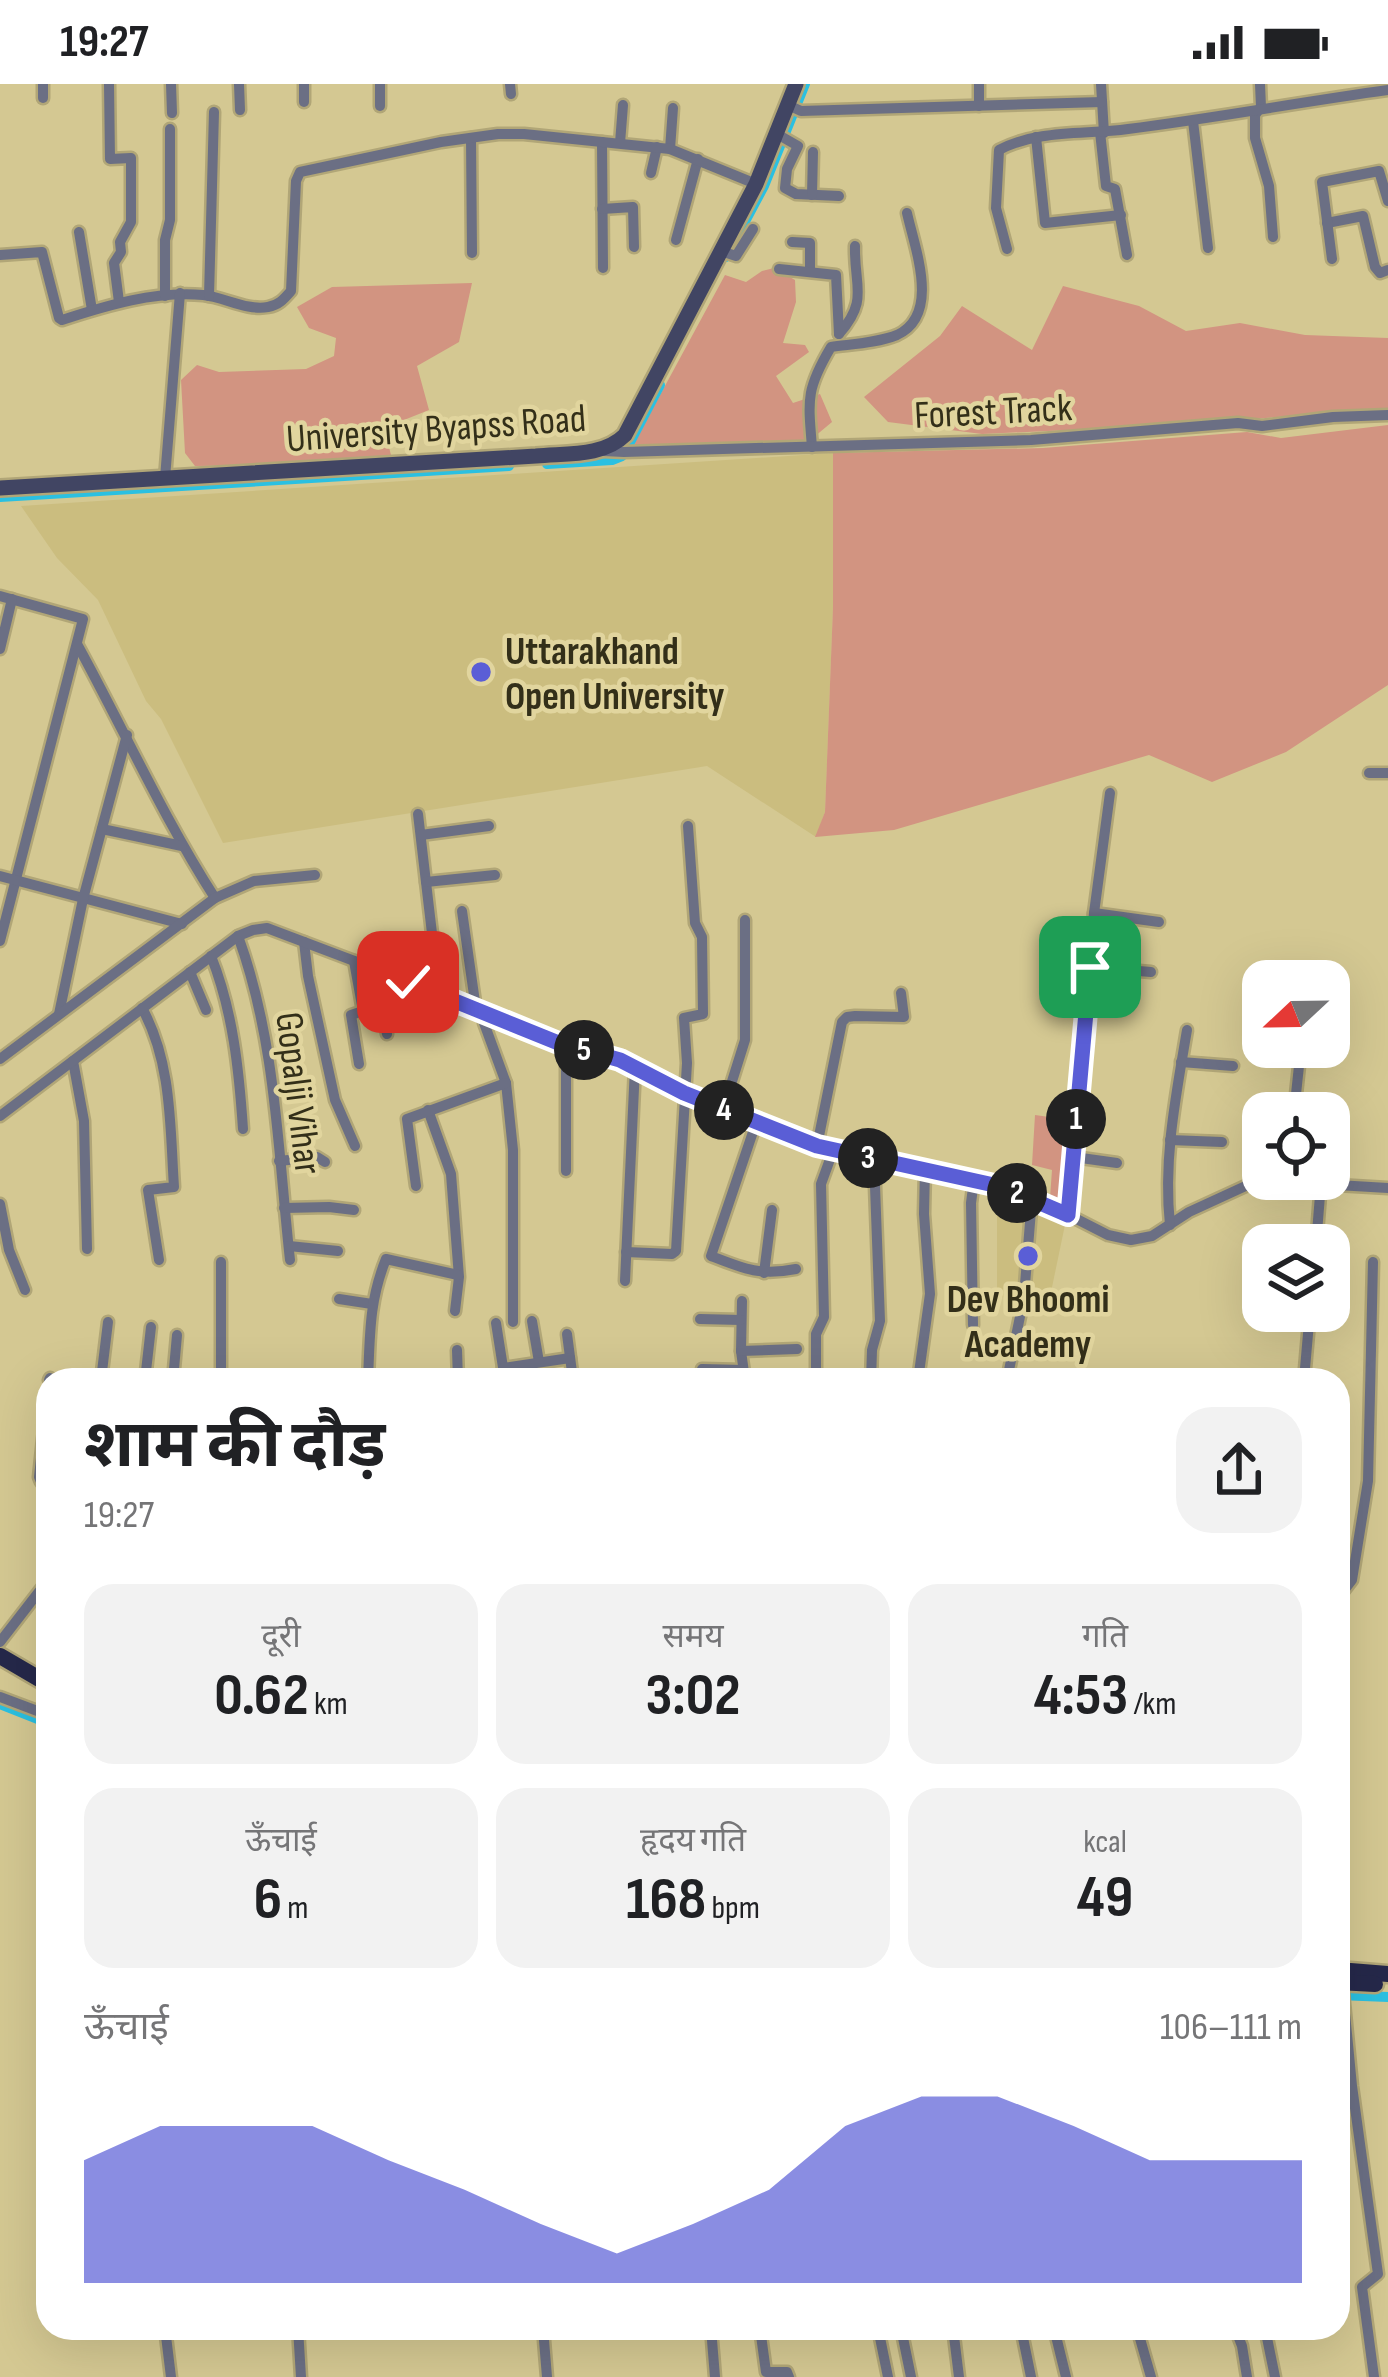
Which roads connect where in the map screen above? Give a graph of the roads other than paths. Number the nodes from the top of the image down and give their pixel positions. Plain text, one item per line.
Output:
1 (43, 84) edge
2 (109, 84) edge
3 (171, 84) edge
4 (239, 84) edge
5 (304, 84) edge
6 (380, 84) edge
7 (796, 84) edge
8 (979, 84) edge
9 (1102, 84) edge
10 (1260, 84) edge
11 (1388, 90) edge
12 (44, 98) dead end
13 (304, 102) dead end
14 (1102, 102) junction
15 (622, 105) dead end
16 (380, 106) dead end
17 (979, 106) junction
18 (1262, 107) junction
19 (674, 108) dead end
20 (794, 108) junction
21 (240, 110) dead end
22 (214, 112) dead end
23 (172, 113) dead end
24 (1193, 121) junction
25 (170, 129) dead end
26 (1102, 132) junction
27 (782, 136) junction
28 (1036, 137) junction
29 (471, 138) junction
30 (602, 142) junction
31 (620, 143) junction
32 (663, 148) junction
33 (812, 152) dead end
34 (698, 159) junction
35 (651, 173) dead end
36 (757, 184) junction
37 (812, 196) junction
38 (839, 196) dead end
39 (1388, 201) edge
40 (602, 209) junction
41 (907, 213) dead end
42 (1121, 215) junction
43 (1328, 223) junction
44 (753, 229) dead end
45 (79, 232) dead end
46 (1273, 237) dead end
47 (676, 240) dead end
48 (792, 242) dead end
49 (855, 246) dead end
50 (634, 248) dead end
51 (1208, 248) dead end
52 (1007, 249) dead end
53 (472, 253) dead end
54 (727, 253) junction
55 (1127, 254) dead end
56 (0, 255) edge
57 (1332, 259) dead end
58 (602, 268) dead end
59 (779, 269) dead end
60 (1388, 270) edge
61 (810, 272) junction
62 (180, 293) junction
63 (165, 296) junction
64 (209, 296) junction
65 (119, 302) junction
66 (92, 310) junction
67 (839, 334) junction
68 (831, 347) junction
69 (1388, 416) edge
70 (812, 447) junction
71 (601, 450) junction
72 (166, 478) junction
73 (0, 488) edge
74 (6, 597) edge
75 (77, 644) junction
76 (0, 649) edge
77 (127, 735) junction
78 (1369, 773) dead end
79 (1388, 773) edge
80 (1110, 793) dead end
81 (418, 814) dead end
82 (489, 826) dead end
83 (688, 826) dead end
84 (102, 829) junction
85 (421, 835) junction
86 (182, 846) junction
87 (315, 874) dead end
88 (495, 875) dead end
89 (0, 877) edge
90 (15, 880) junction
91 (426, 882) junction
92 (215, 898) junction
93 (83, 899) junction
94 (462, 911) dead end
95 (1094, 913) junction
96 (745, 920) dead end
97 (1159, 922) dead end
98 (2, 924) edge
99 (182, 924) junction
100 (238, 936) junction
101 (0, 941) edge
102 (304, 942) junction
103 (211, 956) junction
104 (354, 961) junction
105 (1090, 967) junction
106 (374, 969) junction
107 (190, 972) junction
108 (1151, 972) dead end
109 (414, 985) junction
110 (901, 993) dead end
111 (439, 994) junction
112 (142, 1008) junction
113 (206, 1010) dead end
114 (480, 1011) junction
115 (59, 1014) junction
116 (421, 1024) dead end
117 (1187, 1030) dead end
118 (387, 1034) dead end
119 (566, 1045) junction
120 (0, 1059) edge
121 (73, 1061) junction
122 (1181, 1062) junction
123 (359, 1064) dead end
124 (1233, 1066) dead end
125 (635, 1067) junction
126 (506, 1083) junction
127 (684, 1093) junction
128 (428, 1110) junction
129 (723, 1110) junction
130 (0, 1116) edge
131 (756, 1123) junction
132 (243, 1129) dead end
133 (1170, 1140) junction
134 (1222, 1142) dead end
135 (355, 1146) dead end
136 (817, 1146) junction
137 (833, 1151) junction
138 (1074, 1157) junction
139 (874, 1159) junction
140 (279, 1161) junction
141 (325, 1162) dead end
142 (1117, 1162) dead end
143 (925, 1168) junction
144 (566, 1171) dead end
145 (974, 1180) junction
146 (1350, 1185) edge
147 (416, 1186) dead end
148 (1242, 1188) edge
149 (1388, 1188) edge
150 (1032, 1198) junction
151 (0, 1204) edge
152 (284, 1208) junction
153 (354, 1210) dead end
154 (772, 1210) dead end
155 (1068, 1215) junction
156 (1170, 1225) junction
157 (289, 1246) junction
158 (87, 1249) dead end
159 (338, 1251) dead end
160 (626, 1252) junction
161 (159, 1260) dead end
162 (290, 1260) dead end
163 (221, 1262) dead end
164 (1372, 1262) dead end
165 (796, 1269) dead end
166 (764, 1273) junction
167 (458, 1275) junction
168 (625, 1282) dead end
169 (25, 1290) dead end
170 (339, 1299) dead end
171 (742, 1301) dead end
172 (372, 1304) junction
173 (455, 1311) dead end
174 (700, 1319) dead end
175 (741, 1320) junction
176 (532, 1321) dead end
177 (107, 1322) dead end
178 (514, 1322) dead end
179 (496, 1323) dead end
180 (974, 1325) dead end
181 (151, 1327) dead end
182 (1308, 1332) edge
183 (567, 1334) dead end
184 (177, 1335) dead end
185 (797, 1348) dead end
186 (457, 1351) dead end
187 (741, 1351) junction
188 (570, 1358) junction
189 (539, 1362) junction
190 (102, 1368) edge
191 (146, 1368) edge
192 (174, 1368) edge
193 (221, 1368) edge
194 (369, 1368) edge
195 (458, 1368) edge
196 (503, 1368) edge
197 (522, 1368) edge
198 (571, 1368) edge
199 (743, 1368) edge
200 (816, 1368) edge
201 (872, 1368) edge
202 (920, 1368) edge
203 (1009, 1368) edge
204 (1305, 1368) edge
205 (1350, 1583) edge
206 (36, 1596) edge
207 (0, 1643) edge
208 (0, 1656) edge
209 (36, 1665) edge
210 (36, 1677) edge
211 (0, 1697) edge
212 (36, 1710) edge
213 (1388, 1974) edge
214 (1350, 1983) edge
215 (1350, 1985) edge
216 (1388, 1985) edge
217 (1350, 2061) edge
218 (167, 2340) edge
219 (299, 2340) edge
220 (544, 2340) edge
221 (712, 2340) edge
222 (762, 2340) edge
223 (880, 2340) edge
224 (904, 2340) edge
225 (954, 2340) edge
226 (1023, 2340) edge
227 (1057, 2340) edge
228 (1140, 2340) edge
229 (1240, 2340) edge
230 (1267, 2340) edge
231 (172, 2377) edge
232 (301, 2377) edge
233 (548, 2377) edge
234 (715, 2377) edge
235 (789, 2377) edge
236 (888, 2377) edge
237 (911, 2377) edge
238 (959, 2377) edge
239 (1031, 2377) edge
240 (1066, 2377) edge
241 (1151, 2377) edge
242 (1247, 2377) edge
243 (1275, 2377) edge
244 (1374, 2377) edge

1 - 12 street
2 - 65 street
3 - 23 street
4 - 21 street
5 - 13 street
6 - 16 street
7 - 20 main road, University Byapss Road
8 - 17 street
9 - 14 street
10 - 18 street
11 - 18 street
14 - 17 street
14 - 26 street
15 - 31 street
17 - 20 street
18 - 24 street
18 - 46 street
19 - 32 street
20 - 27 main road, University Byapss Road
22 - 64 street
24 - 26 street
24 - 51 street
25 - 63 street
26 - 28 street
26 - 42 street
27 - 36 main road, University Byapss Road
27 - 37 street
28 - 42 street
28 - 52 street
29 - 30 street
29 - 53 street
29 - 64 street
30 - 31 street
30 - 40 street
31 - 32 street
32 - 34 street
32 - 35 street
33 - 37 street
34 - 36 street
34 - 47 street
36 - 54 main road, University Byapss Road
37 - 38 street
39 - 43 street
40 - 50 street
40 - 58 street
41 - 68 street
42 - 55 street
43 - 57 street
43 - 60 street
44 - 54 street
45 - 66 street
48 - 61 street
49 - 67 street
54 - 71 main road, University Byapss Road
56 - 66 street
59 - 61 street
61 - 67 street
62 - 63 street
62 - 64 street
62 - 72 street
63 - 65 street
65 - 66 street
67 - 68 street
68 - 70 street
69 - 70 street, Forest Track
70 - 71 street, Forest Track
71 - 72 main road, University Byapss Road
72 - 73 main road, University Byapss Road
74 - 75 street
74 - 76 street
75 - 77 street
75 - 90 street
77 - 84 street
77 - 86 street
78 - 79 street
80 - 95 street
81 - 85 street
82 - 85 street
83 - 127 street
84 - 86 street
84 - 93 street
85 - 91 street
86 - 92 street
87 - 92 street
88 - 91 street
89 - 90 street
90 - 93 street
90 - 98 street
91 - 111 street
92 - 99 street
93 - 99 street
93 - 115 street
94 - 114 street
95 - 97 street
95 - 105 street
96 - 129 street
98 - 101 street
99 - 115 street
100 - 102 street
100 - 103 street
100 - 140 street, Gopalji Vihar
102 - 104 street
102 - 135 street
103 - 107 street
103 - 132 street
104 - 106 street
104 - 123 street
105 - 108 street
105 - 138 street
106 - 109 street
106 - 118 street
107 - 112 street
107 - 113 street
109 - 111 street
109 - 116 street
110 - 136 street
111 - 114 street
112 - 121 street
112 - 161 street
114 - 119 street
114 - 126 street
115 - 120 street
117 - 122 street
119 - 125 street
119 - 144 street
121 - 130 street
121 - 158 street
122 - 124 street
122 - 133 street
125 - 127 street
125 - 160 street
126 - 128 street
126 - 178 street
127 - 129 street
127 - 160 street
128 - 147 street
128 - 167 street
129 - 131 street
131 - 136 street
131 - 166 street
133 - 134 street
133 - 156 street
136 - 137 street
137 - 139 street
137 - 200 street
138 - 142 street
138 - 155 street
139 - 143 street
139 - 201 street
140 - 141 street
140 - 152 street, Gopalji Vihar
143 - 145 street
143 - 202 street
145 - 150 street
145 - 180 street
146 - 149 street
148 - 156 street
150 - 155 street
150 - 203 street
151 - 169 street
152 - 153 street
152 - 157 street, Gopalji Vihar
154 - 166 street
155 - 156 street
157 - 159 street
157 - 162 street, Gopalji Vihar
160 - 168 street
163 - 193 street
164 - 205 street
165 - 166 street
167 - 172 street
167 - 173 street
170 - 172 street
171 - 175 street
172 - 194 street
174 - 175 street
175 - 187 street
176 - 189 street
177 - 190 street
179 - 196 street
181 - 191 street
182 - 204 street
183 - 188 street
184 - 192 street
185 - 187 street
186 - 195 street
187 - 199 street
188 - 189 street
188 - 198 street
189 - 197 street
206 - 207 street
207 - 209 main road
208 - 210 main road
211 - 212 street
213 - 214 main road
215 - 216 main road
217 - 244 street
218 - 231 street
219 - 232 street
220 - 233 street
221 - 234 street
222 - 235 street
223 - 236 street
224 - 237 street
225 - 238 street
226 - 239 street
227 - 240 street
228 - 241 street
229 - 242 street
230 - 243 street

